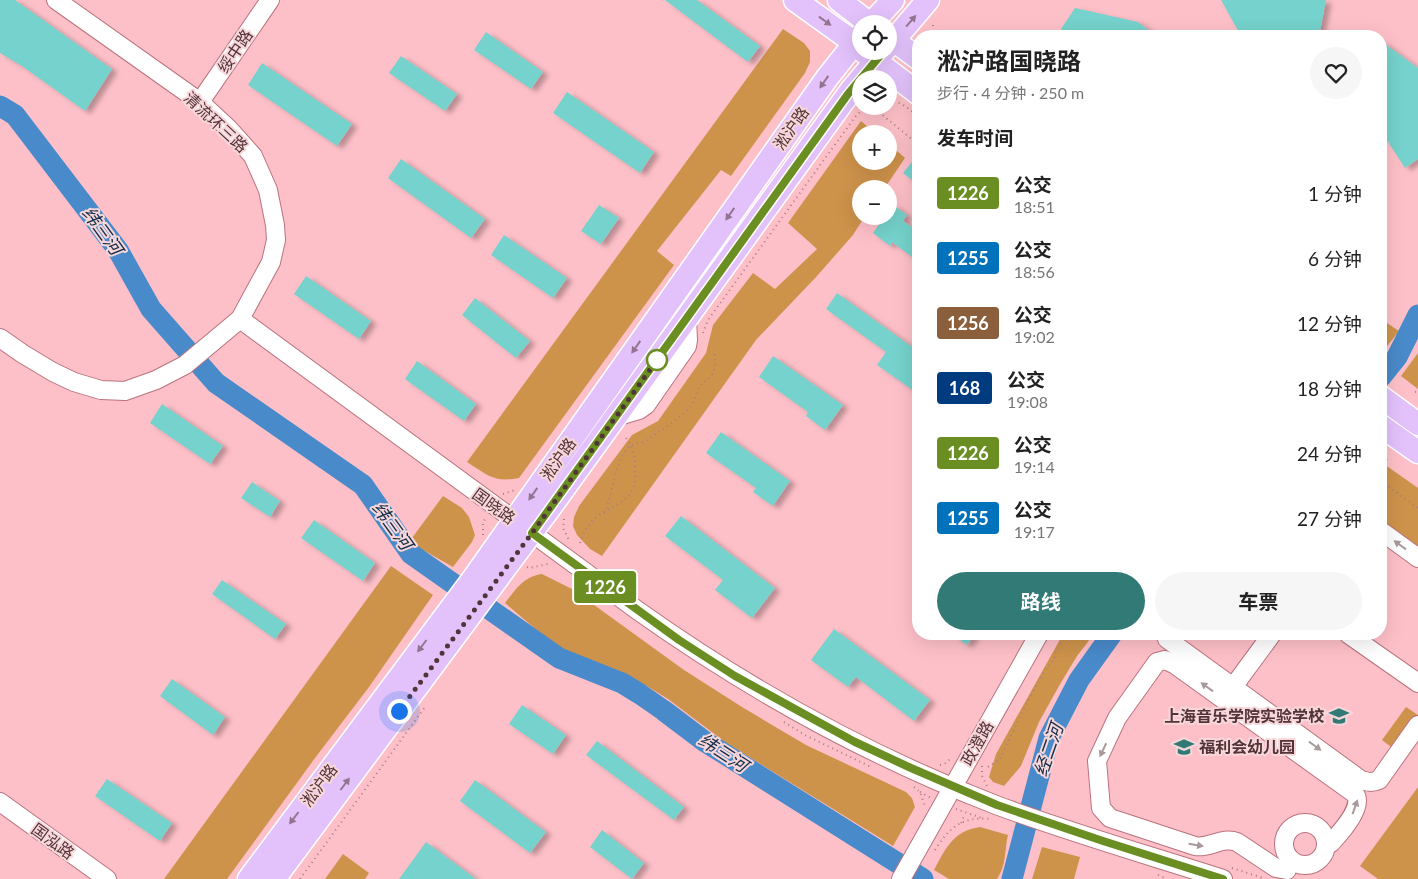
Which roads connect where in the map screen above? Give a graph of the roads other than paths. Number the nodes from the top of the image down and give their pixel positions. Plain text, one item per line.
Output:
1 (56, 0) edge
2 (270, 0) edge
3 (795, 0) edge
4 (839, 0) edge
5 (893, 0) edge
6 (928, 0) edge
7 (859, 15) edge
8 (879, 15) edge
9 (897, 26) edge
10 (852, 33) edge
11 (897, 53) edge
12 (912, 57) edge
13 (855, 60) edge
14 (866, 60) edge
15 (887, 60) edge
16 (912, 87) edge
17 (200, 102) junction
18 (240, 319) junction
19 (0, 338) edge
20 (1389, 403) edge
21 (1418, 424) edge
22 (1387, 430) edge
23 (1418, 452) edge
24 (523, 527) junction
25 (1387, 535) edge
26 (1418, 558) edge
27 (460, 613) junction
28 (1036, 640) edge
29 (1175, 640) edge
30 (1268, 640) edge
31 (1357, 640) edge
32 (1418, 683) edge
33 (1233, 687) junction
34 (1418, 724) edge
35 (954, 787) junction
36 (0, 802) edge
37 (1326, 845) junction
38 (1287, 870) edge
39 (107, 879) edge
40 (249, 879) edge
41 (274, 879) edge
42 (901, 879) edge
43 (1224, 879) edge

1 - 17 street, 清流环三路
2 - 17 street, 绥中路
3 -> 10 main road
4 - 7 main road
5 - 8 main road
9 -> 6 main road, 淞沪路
11 - 12 main road
13 -> 24 main road, 淞沪路
14 - 24 main road, 淞沪路
15 - 16 main road
17 - 18 street, 清流环三路
18 - 19 street, 清流环三路
18 - 24 street, 国晓路
20 - 21 main road
22 - 23 main road
24 - 27 main road, 淞沪路
24 - 35 street, 国晓路
26 -> 25 street
27 -> 40 main road, 淞沪路
41 -> 27 main road, 淞沪路
28 - 35 street, 政澄路
29 - 33 street
30 - 33 street
31 - 32 street
33 -> 34 street
35 - 42 street, 政澄路
35 - 43 street, 国晓路
36 - 39 street, 国泓路
37 - 38 street
37 - 38 street
37 -> 38 street

